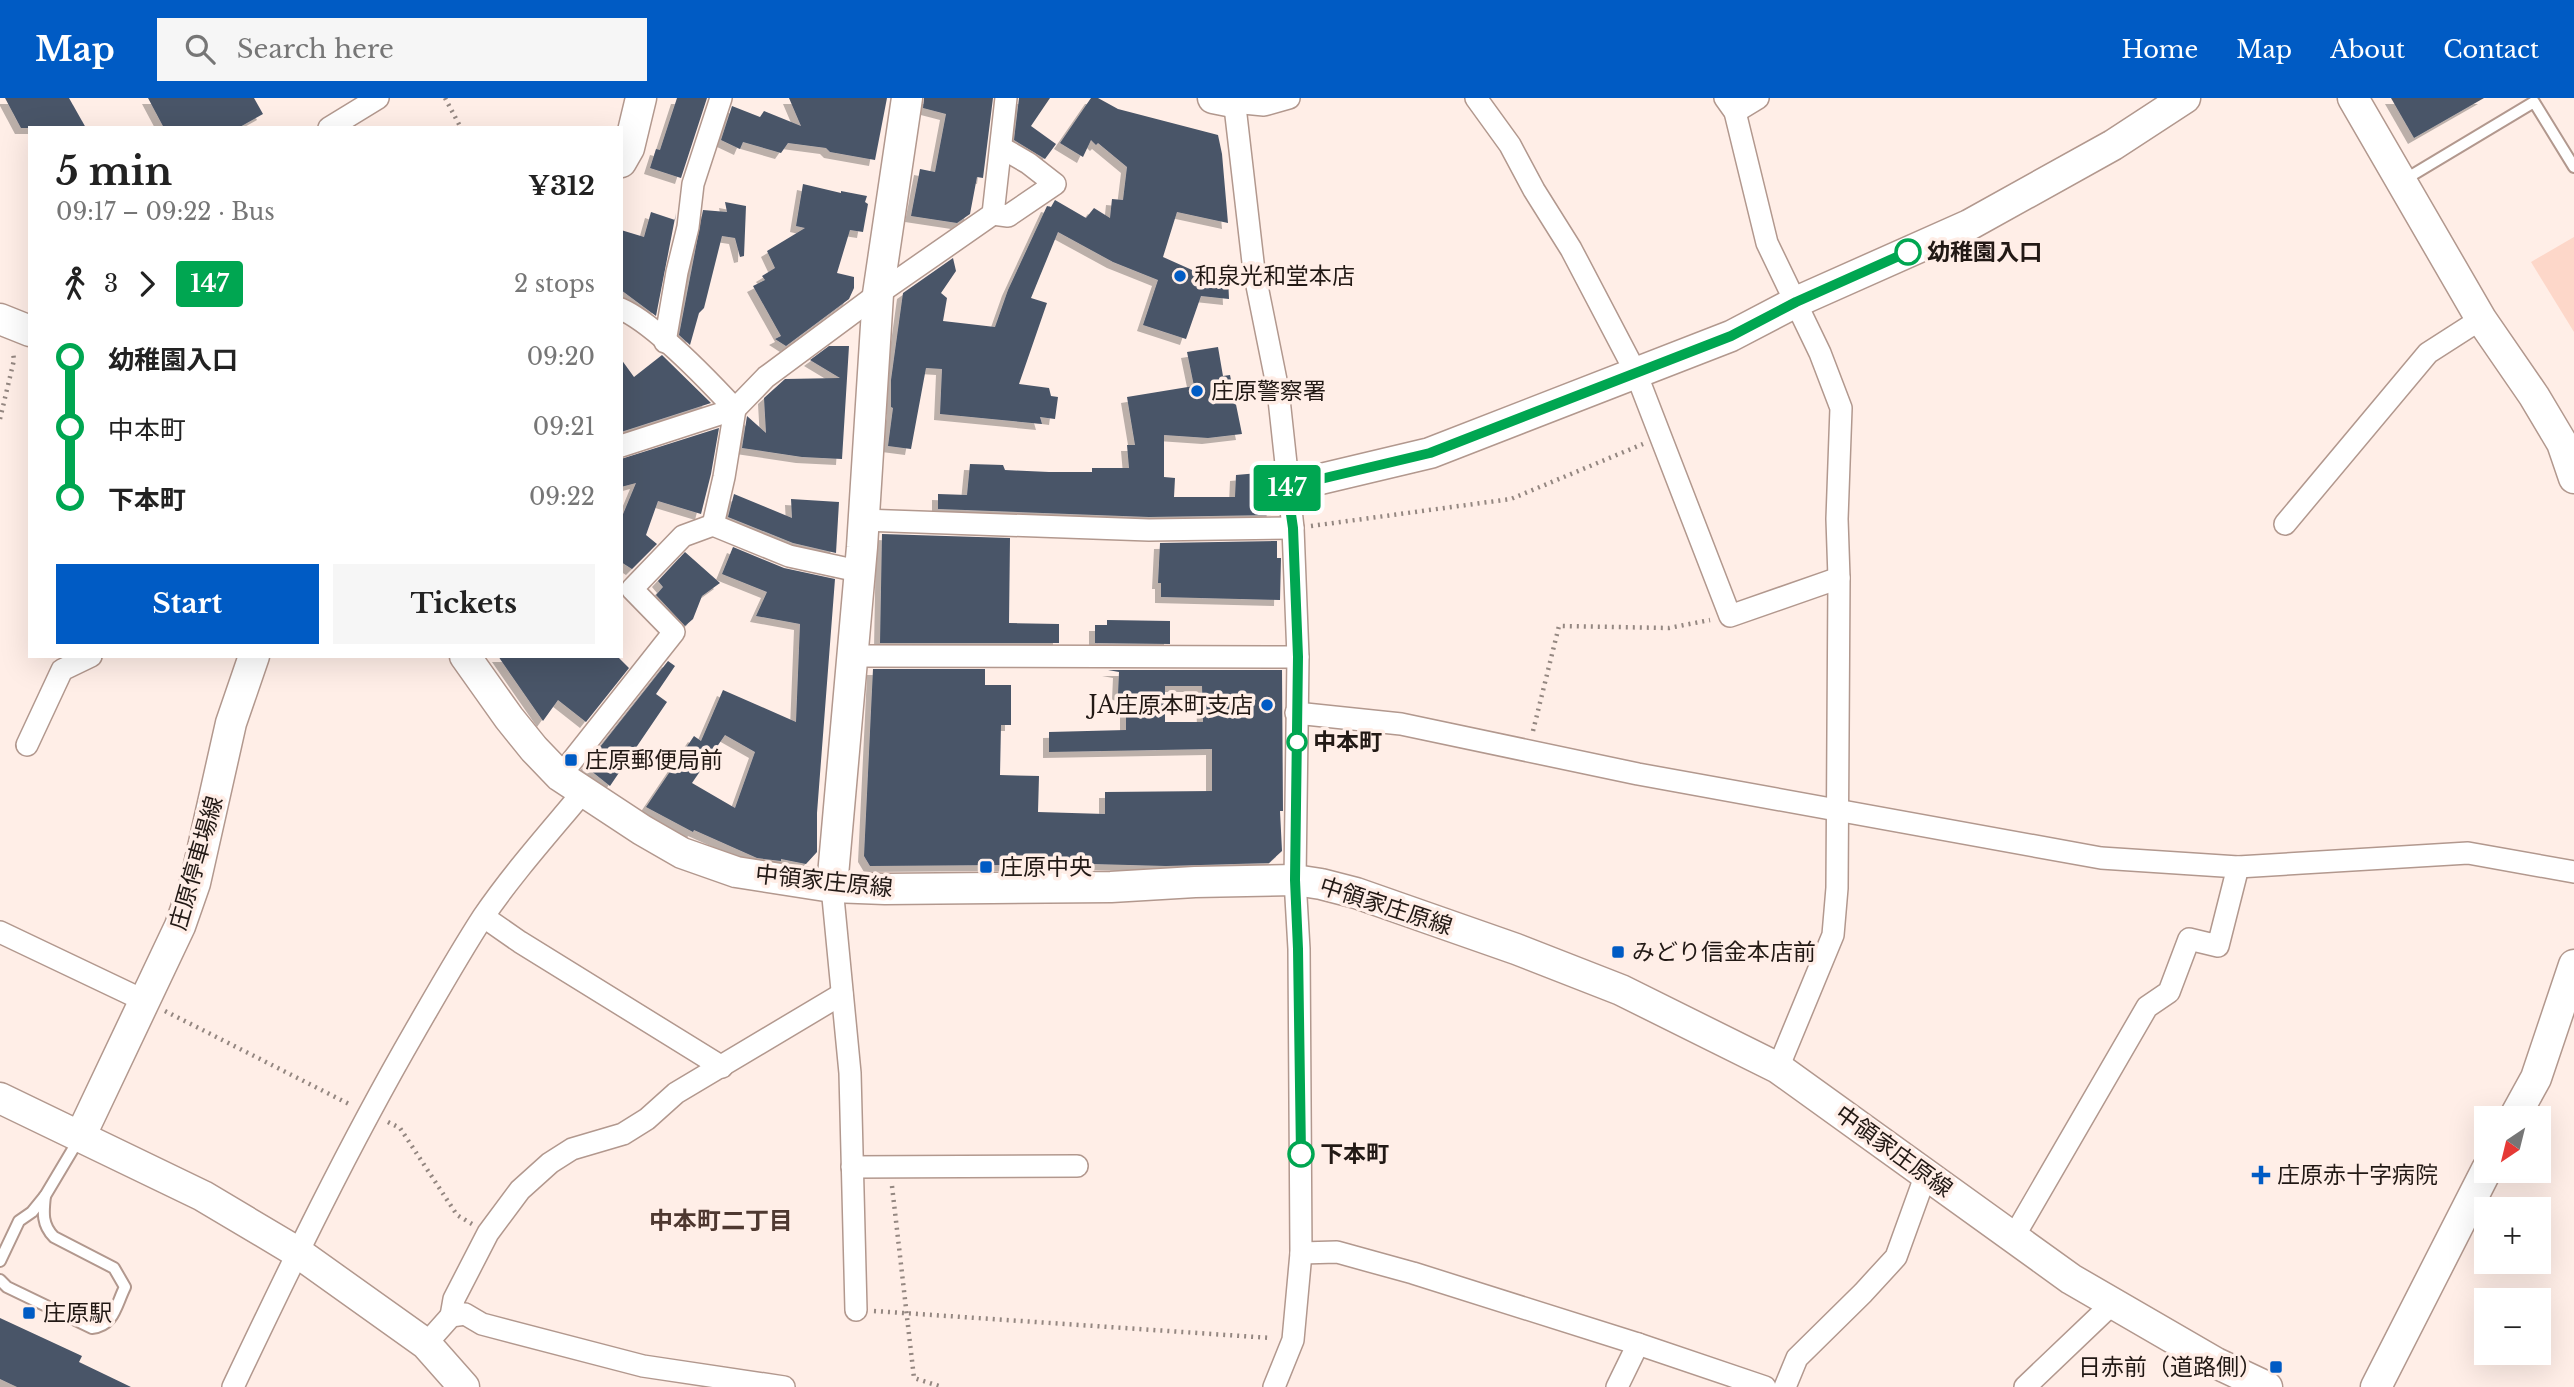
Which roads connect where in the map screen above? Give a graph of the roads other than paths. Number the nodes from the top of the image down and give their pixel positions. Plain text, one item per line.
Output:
1 (378, 98) edge
2 (641, 98) edge
3 (721, 98) edge
4 (906, 98) edge
5 (1006, 98) edge
6 (1289, 98) edge
7 (1476, 98) edge
8 (1758, 98) edge
9 (2185, 98) edge
10 (2353, 98) edge
11 (1227, 99) edge
12 (1730, 105) edge
13 (332, 126) edge
14 (1002, 148) junction
15 (623, 158) edge
16 (2574, 167) edge
17 (2401, 181) junction
18 (993, 214) junction
19 (878, 294) junction
20 (1796, 302) junction
21 (623, 310) edge
22 (2481, 319) junction
23 (665, 342) junction
24 (1636, 373) junction
25 (735, 410) junction
26 (623, 445) edge
27 (2574, 478) edge
28 (1287, 487) junction
29 (862, 520) junction
30 (2285, 524) dead end
31 (713, 525) junction
32 (1293, 528) junction
33 (858, 571) junction
34 (1839, 578) junction
35 (852, 656) junction
36 (1298, 657) junction
37 (87, 658) edge
38 (253, 658) edge
39 (466, 658) edge
40 (1296, 713) junction
41 (27, 745) dead end
42 (572, 784) junction
43 (1837, 808) junction
44 (2238, 867) junction
45 (2574, 872) edge
46 (1295, 880) junction
47 (832, 887) junction
48 (484, 917) junction
49 (0, 932) edge
50 (2574, 965) edge
51 (842, 994) junction
52 (145, 1001) junction
53 (722, 1068) junction
54 (1778, 1068) junction
55 (0, 1098) edge
56 (2521, 1106) edge
57 (80, 1137) junction
58 (1077, 1166) dead end
59 (852, 1167) junction
60 (1926, 1174) junction
61 (2480, 1183) edge
62 (45, 1196) junction
63 (2013, 1238) junction
64 (297, 1252) junction
65 (1301, 1253) junction
66 (0, 1261) edge
67 (0, 1280) edge
68 (2111, 1304) junction
69 (856, 1310) road end
70 (451, 1315) junction
71 (426, 1344) junction
72 (1638, 1344) junction
73 (233, 1387) edge
74 (464, 1387) edge
75 (783, 1387) edge
76 (1274, 1387) edge
77 (1617, 1387) edge
78 (1765, 1387) edge
79 (1785, 1387) edge
80 (2025, 1387) edge
81 (2267, 1387) edge
82 (2376, 1387) edge

1 - 13 street
2 - 15 street
3 - 23 street
4 - 19 street
5 - 14 street
6 - 11 street
7 - 24 street
8 - 12 street
9 - 20 street
10 - 17 street
11 - 28 street
12 - 20 street
14 - 18 street
14 - 18 street
16 - 17 lane
17 - 22 street
18 - 19 street
19 - 25 street
19 - 29 street
20 - 24 street
20 - 34 street
21 - 23 street
22 - 27 street
22 - 30 street
23 - 25 street
24 - 28 street
24 - 34 street
25 - 26 street
25 - 31 street
28 - 32 street
29 - 32 street
29 - 33 street
31 - 33 street
31 - 42 street
32 - 36 street
33 - 35 street
34 - 43 street
35 - 36 street
35 - 47 street
36 - 40 street
37 - 41 street
38 - 52 street, 庄原停車場線
39 - 42 street, 中領家庄原線
40 - 43 street
40 - 46 street
42 - 47 street, 中領家庄原線
42 - 48 street
43 - 44 street
43 - 54 street
44 - 45 street
44 - 63 street
46 - 47 street, 中領家庄原線
46 - 54 street, 中領家庄原線
46 - 65 street
47 - 51 street
48 - 53 street
48 - 64 street
49 - 52 street
50 - 56 street
51 - 53 street
51 - 59 street
52 - 57 street, 庄原停車場線
53 - 70 street
54 - 60 street, 中領家庄原線
55 - 57 street
57 - 62 lane
57 - 64 street
58 - 59 street
59 - 69 street
60 - 63 street, 中領家庄原線
60 - 79 street
61 - 82 street
62 - 66 lane
62 - 67 lane
63 - 68 street, 中領家庄原線
64 - 71 street
64 - 73 street
65 - 72 street
65 - 76 street
68 - 80 street
68 - 81 street, 中領家庄原線
70 - 71 street
70 - 75 street
71 - 74 street
72 - 77 street
72 - 78 street

